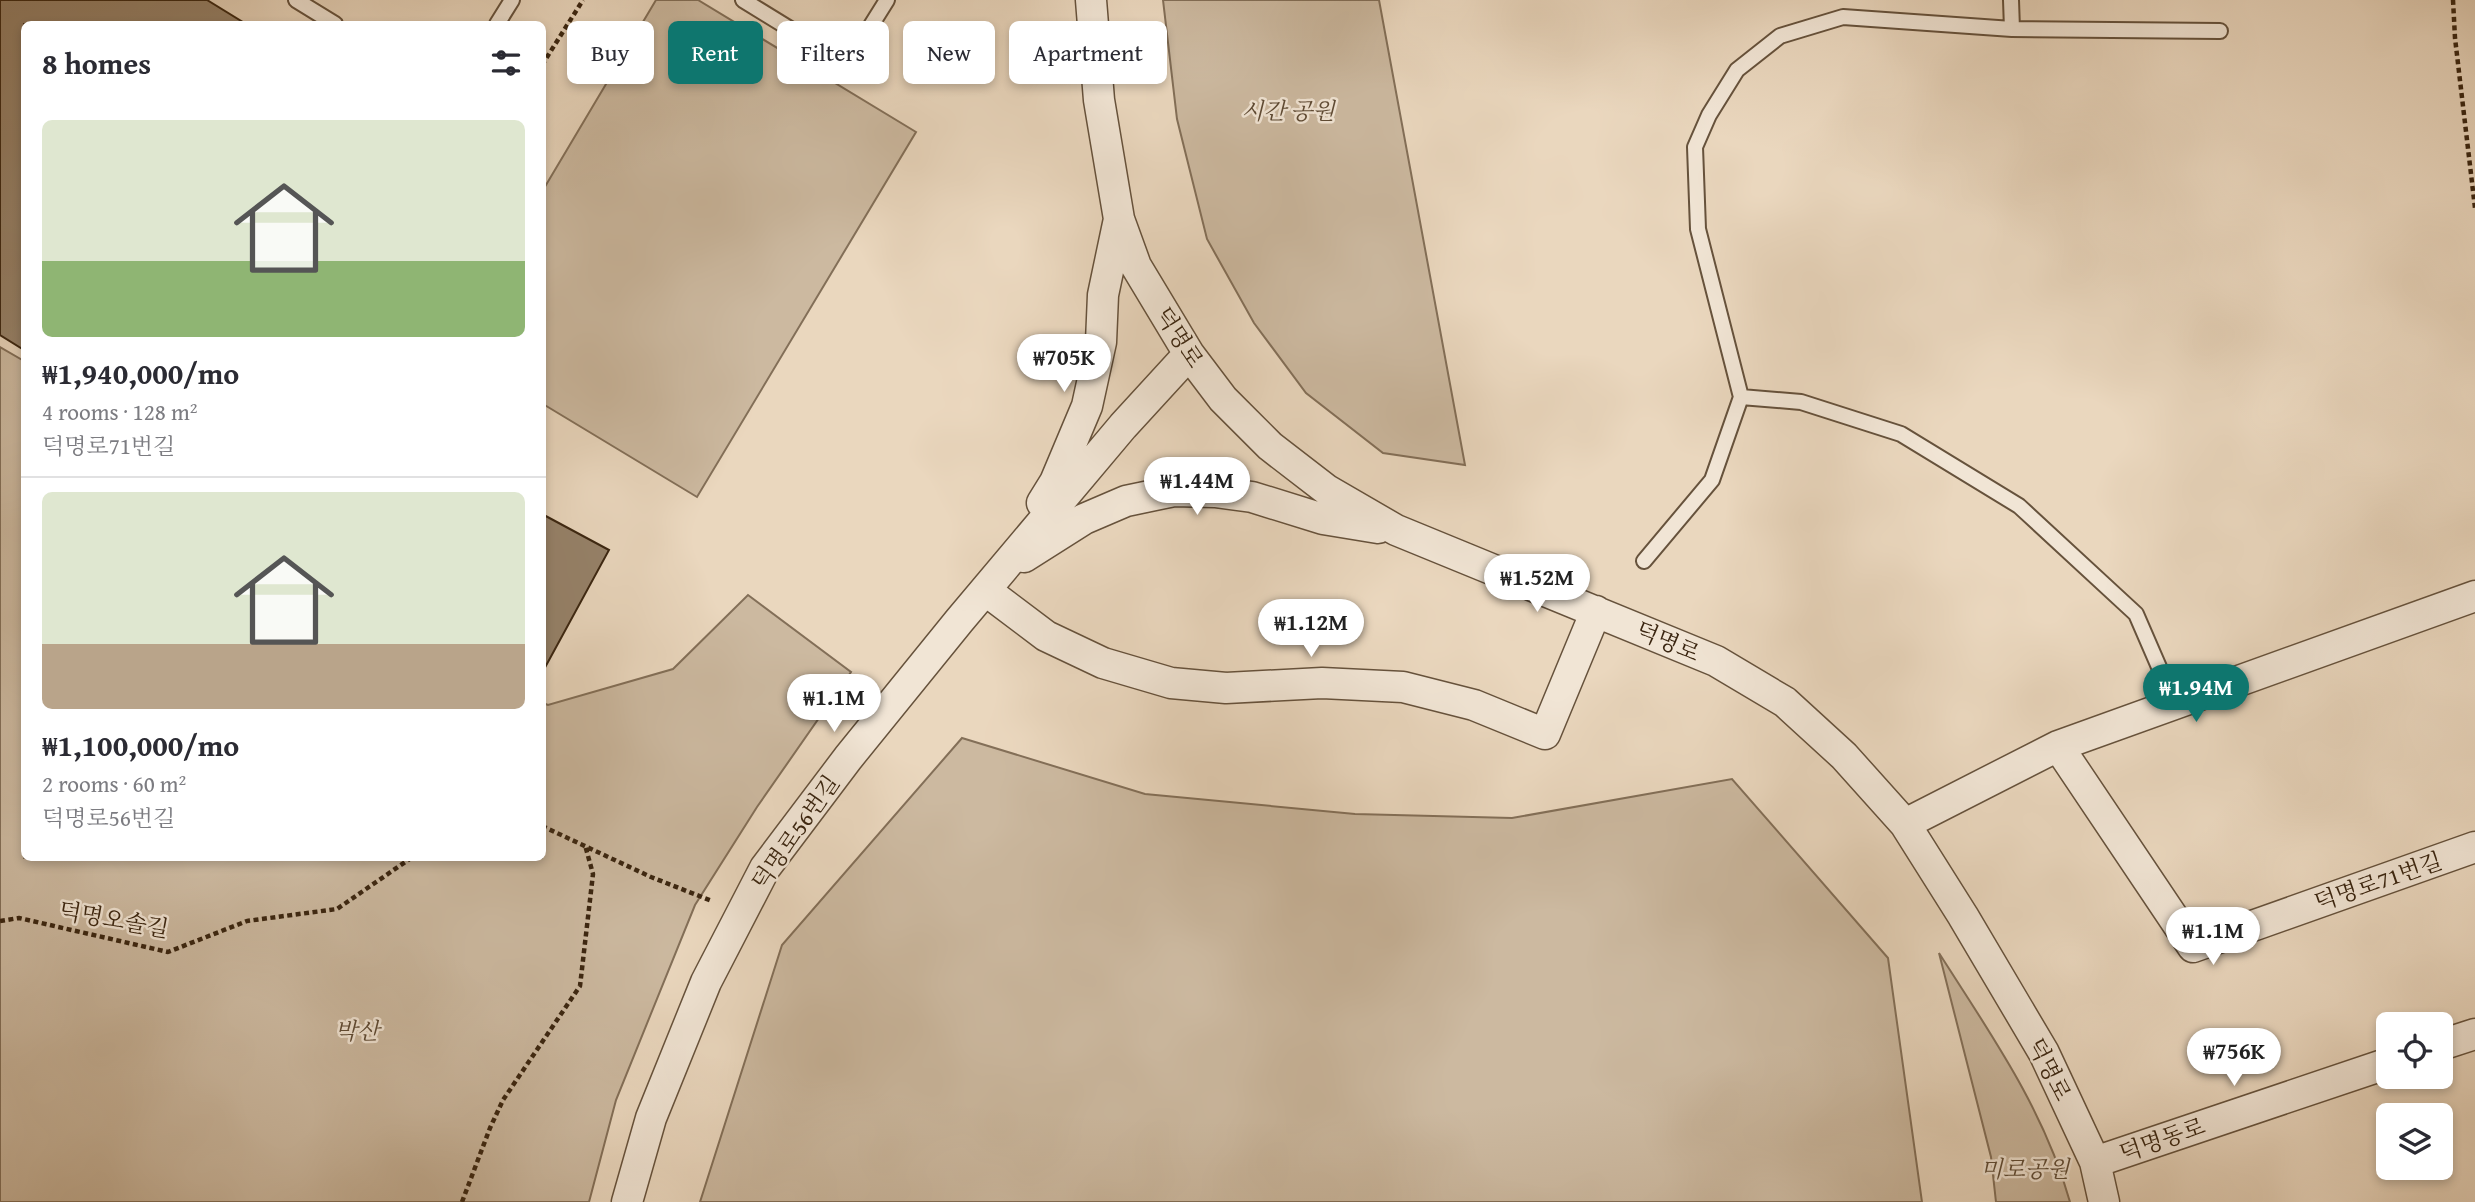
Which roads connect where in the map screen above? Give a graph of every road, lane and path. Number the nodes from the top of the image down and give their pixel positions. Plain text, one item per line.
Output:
1 (296, 0) edge
2 (512, 0) edge
3 (583, 0) edge
4 (743, 0) edge
5 (887, 0) edge
6 (1091, 0) edge
7 (2011, 0) edge
8 (2453, 0) edge
9 (330, 21) edge
10 (499, 21) edge
11 (2012, 29) junction
12 (2220, 31) dead end
13 (546, 59) edge
14 (2475, 208) edge
15 (1119, 219) junction
16 (1189, 354) junction
17 (1741, 397) junction
18 (1396, 530) junction
19 (1644, 561) dead end
20 (994, 580) junction
21 (2475, 596) edge
22 (1596, 611) junction
23 (2175, 704) junction
24 (2058, 746) junction
25 (1905, 824) junction
26 (546, 828) edge
27 (585, 845) junction
28 (2475, 847) edge
29 (407, 861) edge
30 (742, 912) junction
31 (0, 921) edge
32 (2475, 1034) edge
33 (2453, 1041) edge
34 (2376, 1067) edge
35 (2095, 1162) junction
36 (463, 1202) edge
37 (627, 1202) edge
38 (2104, 1202) edge

1 - 9 lane
2 - 10 lane
3 - 13 path
4 - 5 lane
6 - 15 street, 덕명로
7 - 11 lane
8 - 14 path
11 - 12 lane
11 - 17 lane
15 - 16 street, 덕명로
15 - 20 street
16 - 18 street, 덕명로
16 - 20 street, 덕명로56번길
17 - 19 lane
17 - 23 lane
18 - 20 street
18 - 22 street, 덕명로
20 - 22 street
20 - 30 street, 덕명로56번길
21 - 23 street
22 - 25 street, 덕명로
23 - 24 street
24 - 25 street
24 - 28 street, 덕명로71번길
25 - 35 street, 덕명로
26 - 27 path
27 - 30 path
27 - 36 path
29 - 31 path, 덕명오솔길
30 - 37 street, 덕명로56번길
32 - 33 street
34 - 35 street, 덕명동로
35 - 38 street, 덕명로

